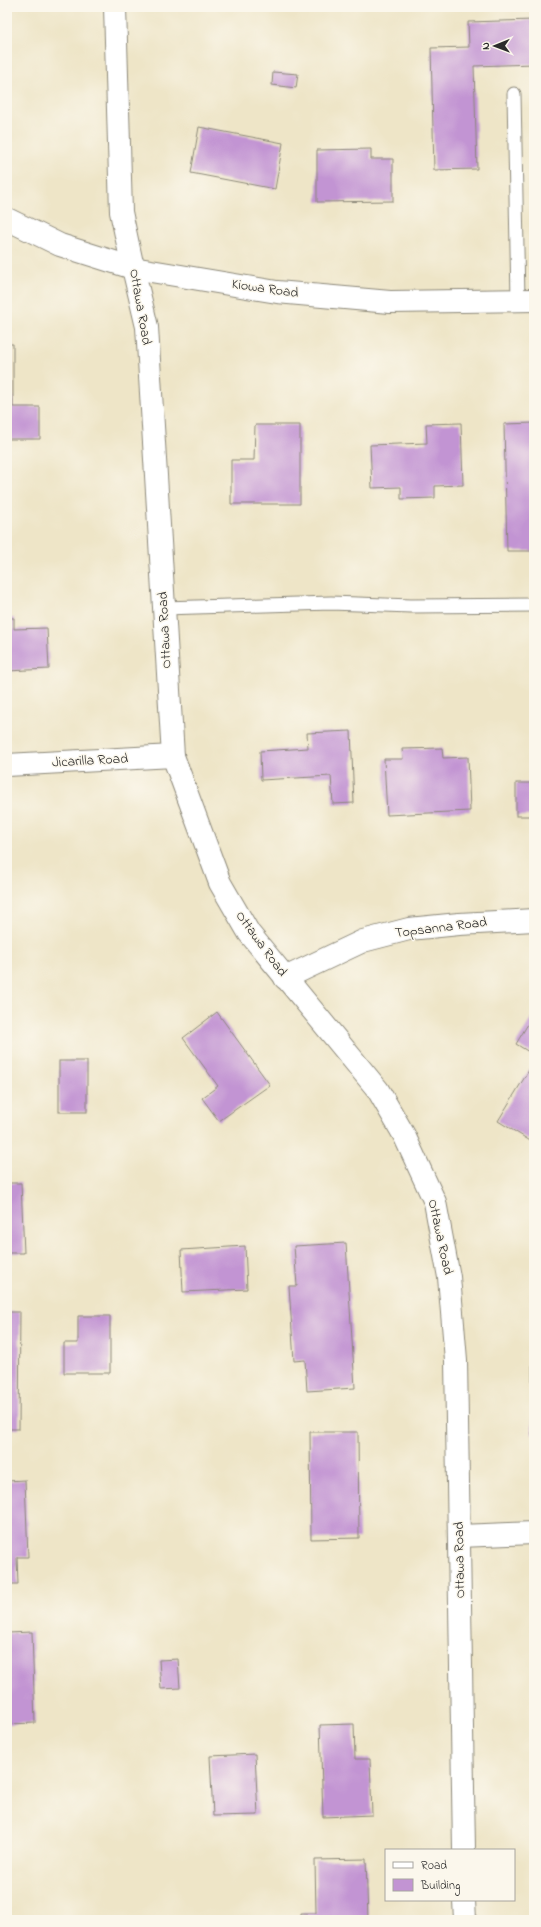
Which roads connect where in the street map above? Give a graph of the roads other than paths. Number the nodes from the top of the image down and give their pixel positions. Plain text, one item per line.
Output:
1 (115, 7) edge
2 (514, 94) dead end
3 (7, 219) edge
4 (133, 268) junction
5 (526, 300) edge
6 (534, 605) edge
7 (164, 608) junction
8 (173, 756) junction
9 (7, 765) edge
10 (534, 920) edge
11 (285, 978) junction
12 (534, 1533) edge
13 (460, 1536) junction
14 (464, 1849) edge
15 (464, 1901) edge
16 (464, 1920) edge

1 - 4 street, Ottawa Road
2 - 5 lane
3 - 4 street, Kiowa Road
4 - 5 street, Kiowa Road
4 - 7 street, Ottawa Road
6 - 7 lane
7 - 8 street, Ottawa Road
8 - 9 street, Jicarilla Road
8 - 11 street, Ottawa Road
10 - 11 street, Topsanna Road
11 - 13 street, Ottawa Road
12 - 13 street
13 - 14 street, Ottawa Road
15 - 16 street

